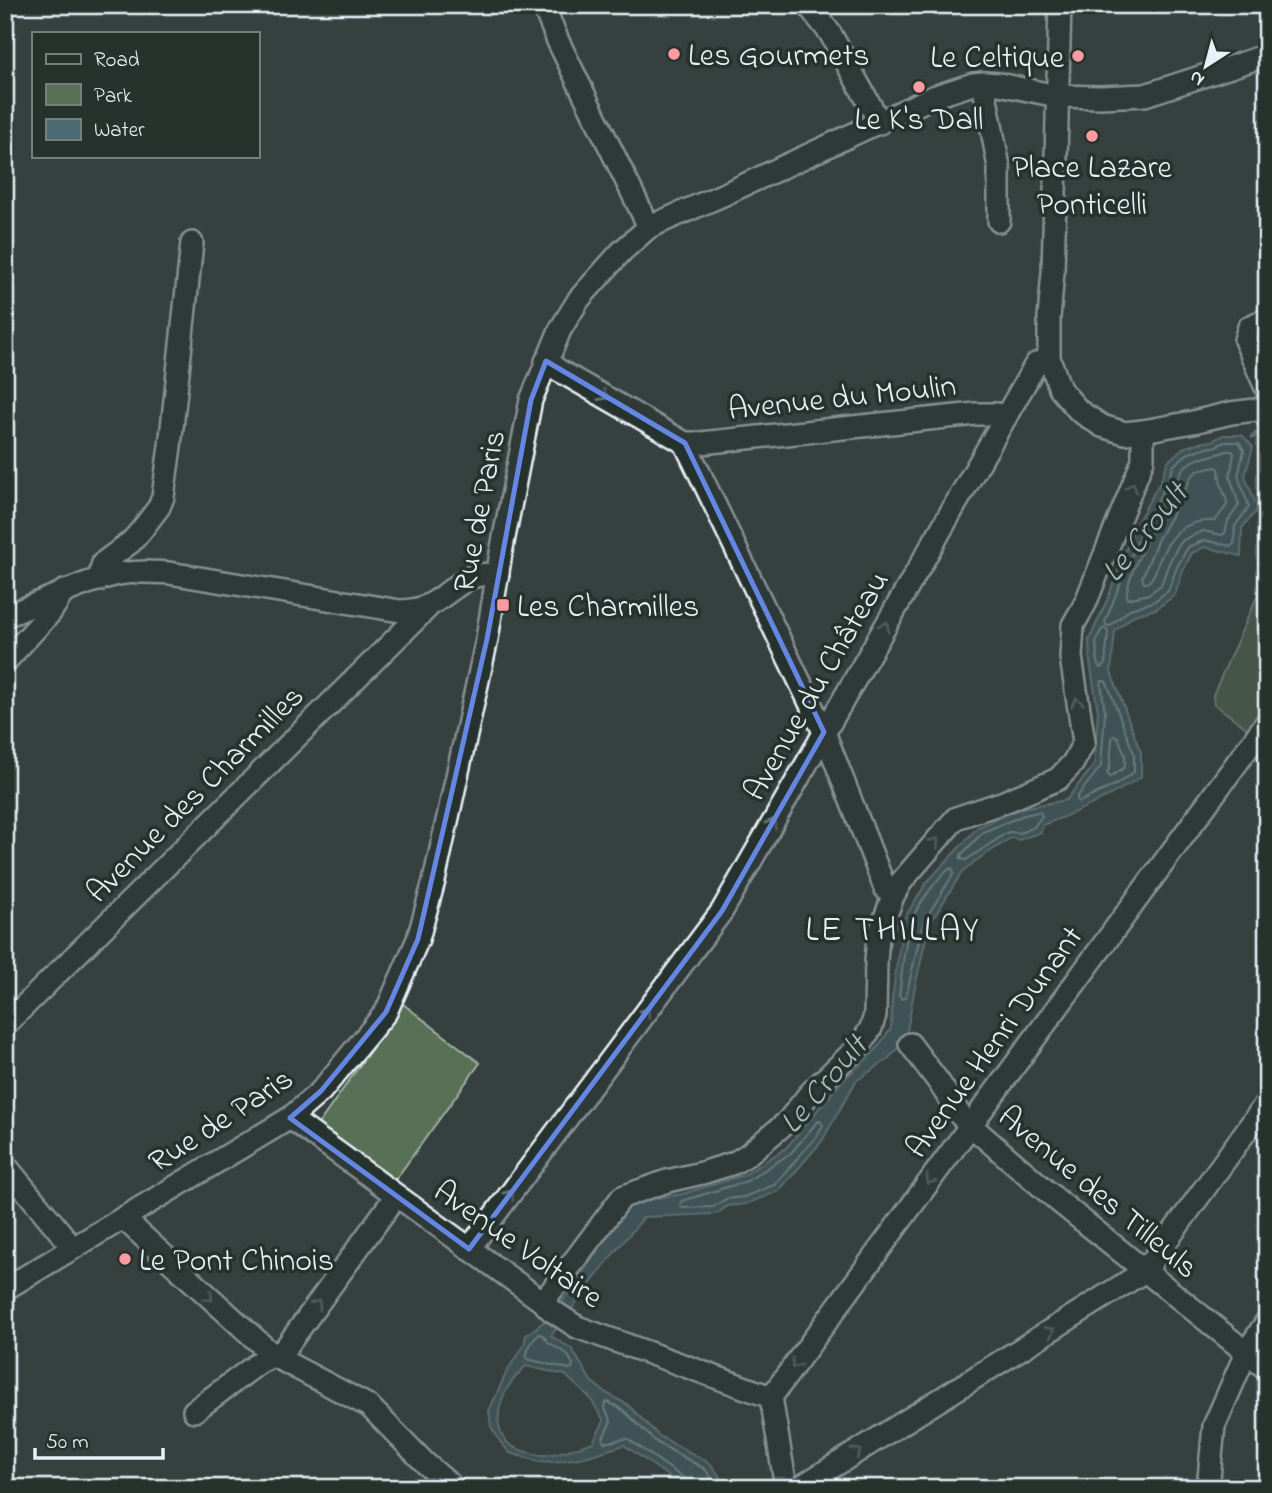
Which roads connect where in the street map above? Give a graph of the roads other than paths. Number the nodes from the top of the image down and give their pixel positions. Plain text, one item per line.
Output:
1 (543, 5) edge
2 (808, 5) edge
3 (1060, 5) edge
4 (1267, 55) edge
5 (983, 83) junction
6 (1057, 96) junction
7 (880, 123) junction
8 (999, 221) dead end
9 (649, 227) junction
10 (192, 243) dead end
11 (1267, 319) edge
12 (1049, 358) junction
13 (546, 361) junction
14 (1266, 403) edge
15 (1006, 417) junction
16 (1143, 432) junction
17 (685, 443) junction
18 (498, 574) junction
19 (99, 580) junction
20 (64, 591) junction
21 (428, 607) junction
22 (5, 616) edge
23 (5, 662) edge
24 (1267, 722) edge
25 (824, 732) junction
26 (893, 896) junction
27 (5, 1025) edge
28 (909, 1044) dead end
29 (1267, 1102) edge
30 (290, 1118) junction
31 (970, 1125) junction
32 (5, 1165) edge
33 (396, 1196) junction
34 (123, 1218) junction
35 (71, 1249) junction
36 (469, 1249) junction
37 (1145, 1271) junction
38 (5, 1289) edge
39 (554, 1311) junction
40 (1267, 1321) edge
41 (1246, 1353) junction
42 (274, 1356) junction
43 (1267, 1369) edge
44 (771, 1397) junction
45 (194, 1411) dead end
46 (454, 1488) edge
47 (786, 1488) edge
48 (799, 1488) edge
49 (1208, 1488) edge

1 - 9 street
2 - 7 street
3 - 6 street
4 - 6 street, Rue de Paris
5 - 6 street, Rue de Paris
5 - 7 street, Rue de Paris
5 - 8 street
6 - 12 street
7 - 9 street, Rue de Paris
9 - 13 street, Rue de Paris
10 - 19 street
11 - 14 street
12 - 15 street, Avenue du Château
12 - 16 street
13 -> 17 street
13 - 18 street, Rue de Paris
14 - 16 street
15 - 17 street, Avenue du Moulin
25 -> 15 street, Avenue du Château
26 -> 16 street
17 - 25 street
18 - 21 street, Avenue des Charmilles
18 - 30 street, Rue de Paris
19 - 20 street
19 - 21 street
20 - 22 street
20 - 23 street
21 - 27 street, Avenue des Charmilles
24 - 31 street, Avenue Henri Dunant
25 - 26 street
36 -> 25 street, Avenue du Château
26 - 39 street
28 - 31 street, Avenue des Tilleuls
29 - 37 street
30 - 33 street, Avenue Voltaire
30 - 34 street, Rue de Paris
31 - 37 street, Avenue des Tilleuls
31 -> 44 street, Avenue Henri Dunant
32 - 35 street
33 - 36 street, Avenue Voltaire
42 -> 33 street
34 - 35 street, Rue de Paris
34 -> 42 street
35 - 38 street, Rue de Paris
36 - 39 street, Avenue Voltaire
37 - 41 street, Avenue des Tilleuls
48 -> 37 street
39 - 44 street, Avenue Voltaire
40 - 41 street
41 - 43 street, Avenue des Tilleuls
41 - 49 street
42 - 45 street
42 - 46 street
44 - 47 street

